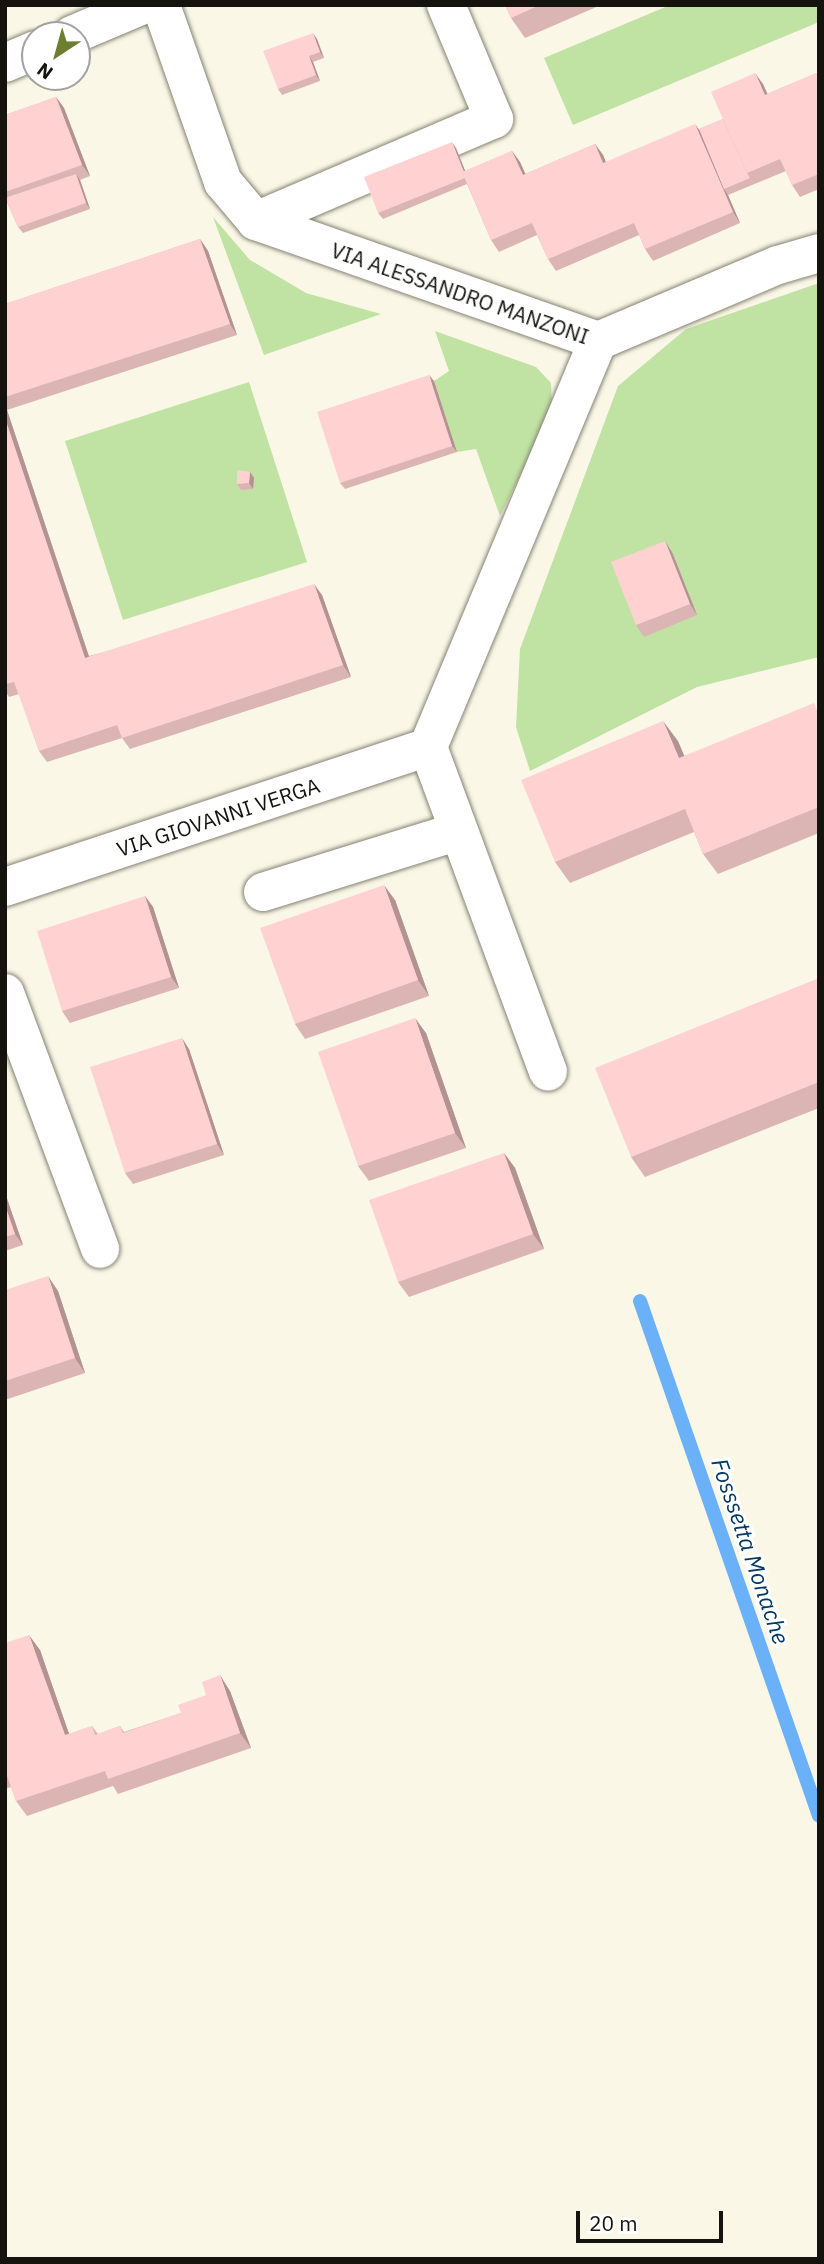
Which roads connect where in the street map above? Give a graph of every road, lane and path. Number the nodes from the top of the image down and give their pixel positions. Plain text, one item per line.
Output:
1 (143, 5) edge
2 (161, 5) edge
3 (446, 5) edge
4 (91, 27) edge
5 (256, 221) junction
6 (819, 253) edge
7 (598, 341) junction
8 (428, 747) junction
9 (459, 831) junction
10 (6, 886) edge
11 (263, 892) dead end
12 (5, 993) edge
13 (548, 1072) dead end
14 (100, 1249) dead end

1 - 4 street
2 - 5 street
3 - 5 street
5 - 7 street, VIA ALESSANDRO MANZONI
6 - 7 street, VIA ALESSANDRO MANZONI
7 - 8 street
8 - 9 street
8 - 10 street, VIA GIOVANNI VERGA
9 - 11 street
9 - 13 street
12 - 14 street

